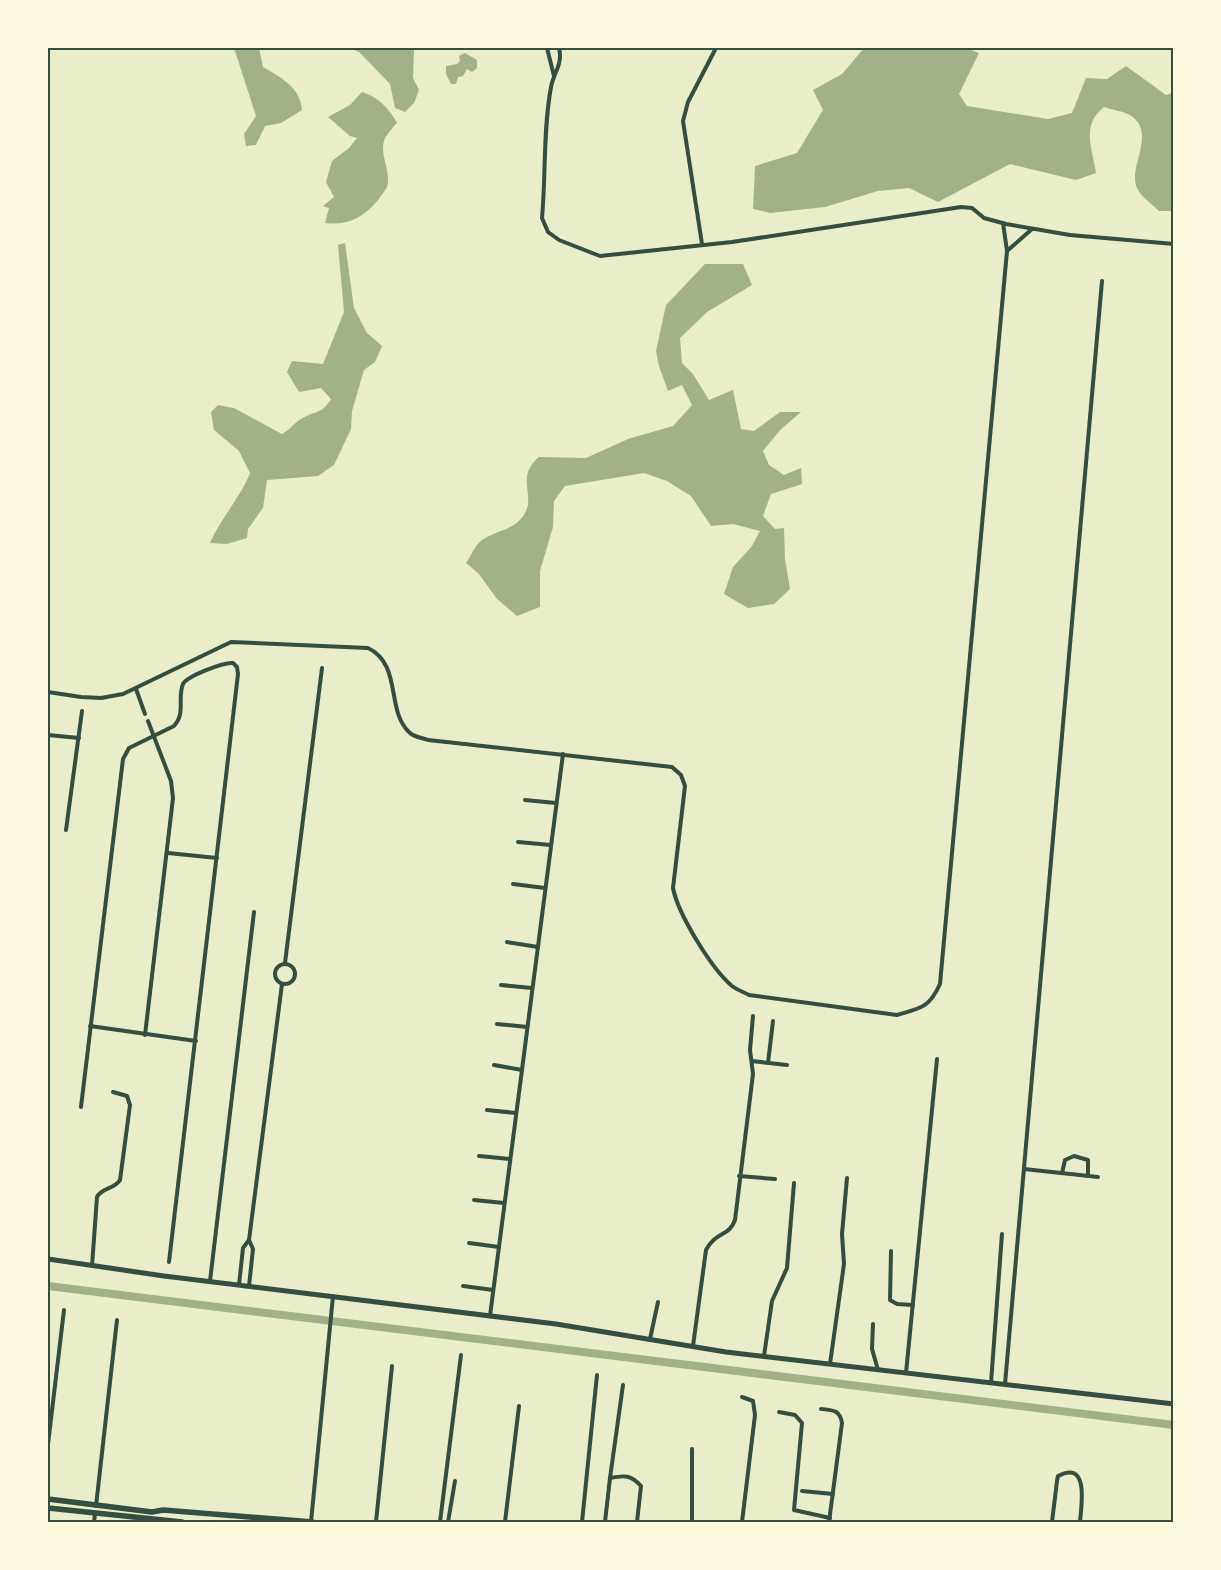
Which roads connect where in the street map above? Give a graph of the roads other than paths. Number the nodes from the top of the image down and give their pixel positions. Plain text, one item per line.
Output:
1 (547, 48) edge
2 (559, 48) edge
3 (716, 48) edge
4 (554, 76) junction
5 (1003, 223) junction
6 (1032, 229) junction
7 (702, 244) junction
8 (1174, 244) edge
9 (1007, 251) junction
10 (1102, 280) dead end
11 (322, 668) dead end
12 (136, 689) junction
13 (48, 692) edge
14 (82, 712) dead end
15 (145, 714) dead end
16 (148, 721) dead end
17 (48, 735) edge
18 (153, 736) junction
19 (79, 738) junction
20 (563, 754) junction
21 (525, 800) dead end
22 (556, 802) junction
23 (66, 830) dead end
24 (518, 842) dead end
25 (551, 845) junction
26 (168, 853) junction
27 (217, 858) junction
28 (513, 884) dead end
29 (545, 888) junction
30 (254, 912) dead end
31 (507, 942) dead end
32 (538, 947) junction
33 (285, 963) junction
34 (282, 984) junction
35 (501, 985) dead end
36 (532, 988) junction
37 (752, 1016) dead end
38 (773, 1021) dead end
39 (498, 1024) dead end
40 (90, 1026) junction
41 (527, 1027) junction
42 (145, 1035) junction
43 (196, 1041) junction
44 (937, 1059) dead end
45 (752, 1062) junction
46 (768, 1063) junction
47 (787, 1064) dead end
48 (494, 1065) dead end
49 (522, 1070) junction
50 (113, 1092) dead end
51 (81, 1107) dead end
52 (487, 1110) dead end
53 (516, 1113) junction
54 (480, 1156) dead end
55 (510, 1159) junction
56 (1024, 1169) junction
57 (1062, 1173) junction
58 (739, 1176) junction
59 (1088, 1176) junction
60 (1098, 1177) dead end
61 (847, 1178) dead end
62 (775, 1179) dead end
63 (794, 1183) dead end
64 (474, 1200) dead end
65 (504, 1203) junction
66 (1002, 1234) dead end
67 (249, 1240) junction
68 (469, 1243) dead end
69 (499, 1247) junction
70 (891, 1251) dead end
71 (48, 1259) edge
72 (169, 1262) dead end
73 (92, 1266) junction
74 (210, 1282) junction
75 (239, 1285) junction
76 (249, 1286) junction
77 (464, 1286) dead end
78 (493, 1290) junction
79 (333, 1296) junction
80 (658, 1302) dead end
81 (913, 1305) junction
82 (64, 1310) dead end
83 (490, 1316) junction
84 (118, 1320) dead end
85 (873, 1324) dead end
86 (650, 1339) junction
87 (693, 1346) junction
88 (461, 1354) dead end
89 (764, 1356) junction
90 (830, 1364) junction
91 (392, 1366) dead end
92 (878, 1370) junction
93 (906, 1373) junction
94 (597, 1374) dead end
95 (991, 1383) junction
96 (1005, 1384) junction
97 (623, 1386) dead end
98 (742, 1397) dead end
99 (1174, 1404) edge
100 (519, 1406) dead end
101 (821, 1409) dead end
102 (779, 1412) dead end
103 (48, 1444) edge
104 (692, 1449) dead end
105 (610, 1478) junction
106 (455, 1481) dead end
107 (802, 1491) dead end
108 (832, 1494) junction
109 (48, 1499) edge
110 (96, 1506) junction
111 (48, 1508) edge
112 (95, 1514) junction
113 (829, 1520) edge
114 (148, 1521) edge
115 (94, 1522) edge
116 (159, 1522) edge
117 (182, 1522) edge
118 (312, 1522) edge
119 (376, 1522) edge
120 (440, 1522) edge
121 (448, 1522) edge
122 (505, 1522) edge
123 (582, 1522) edge
124 (605, 1522) edge
125 (637, 1522) edge
126 (692, 1522) edge
127 (742, 1522) edge
128 (1052, 1522) edge
129 (1080, 1522) edge

1 - 4 street
2 - 4 street
3 - 7 street
4 - 7 street
5 - 6 street
5 - 7 street
5 - 9 street
6 - 8 street
6 - 9 street
9 - 20 street
10 - 56 street
11 - 33 street
12 - 13 street
12 - 15 street
12 - 20 street
14 - 19 street
16 - 18 street
17 - 19 street
18 - 26 street
18 - 27 street
18 - 40 street
19 - 23 street
20 - 22 street
21 - 22 street
22 - 25 street
24 - 25 street
25 - 29 street
26 - 27 street
26 - 42 street
27 - 43 street
28 - 29 street
29 - 32 street
30 - 74 street
31 - 32 street
32 - 36 street
33 - 34 street
33 - 34 street
34 - 67 street
35 - 36 street
36 - 41 street
37 - 45 street
38 - 46 street
39 - 41 street
40 - 42 street
40 - 51 street
41 - 49 street
42 - 43 street
43 - 72 street
44 - 81 street
45 - 46 street
45 - 58 street
46 - 47 street
48 - 49 street
49 - 53 street
50 - 73 street
52 - 53 street
53 - 55 street
54 - 55 street
55 - 65 street
56 - 57 street
56 - 96 street
57 - 59 street
57 - 59 street
58 - 62 street
58 - 87 street
59 - 60 street
61 - 90 street
63 - 89 street
64 - 65 street
65 - 69 street
66 - 95 street
67 - 75 street
67 - 76 street
68 - 69 street
69 - 78 street
70 - 81 street
71 - 73 street
73 - 74 street
74 - 75 street
75 - 76 street
76 - 79 street
77 - 78 street
78 - 83 street
79 - 83 street
79 - 118 street
80 - 86 street
81 - 93 street
82 - 103 street
83 - 86 street
84 - 110 street
85 - 92 street
86 - 87 street
87 - 89 street
88 - 120 street
89 - 90 street
90 - 92 street
91 - 119 street
92 - 93 street
93 - 95 street
94 - 123 street
95 - 96 street
96 - 99 street
97 - 105 street
98 - 127 street
100 - 122 street
101 - 108 street
102 - 113 street
104 - 126 street
105 - 124 street
105 - 125 street
106 - 121 street
107 - 108 street
108 - 113 street
109 - 110 main road
110 - 118 main road
111 - 112 main road
112 - 114 main road
112 - 115 street
114 - 116 main road
116 - 117 main road
128 - 129 street

